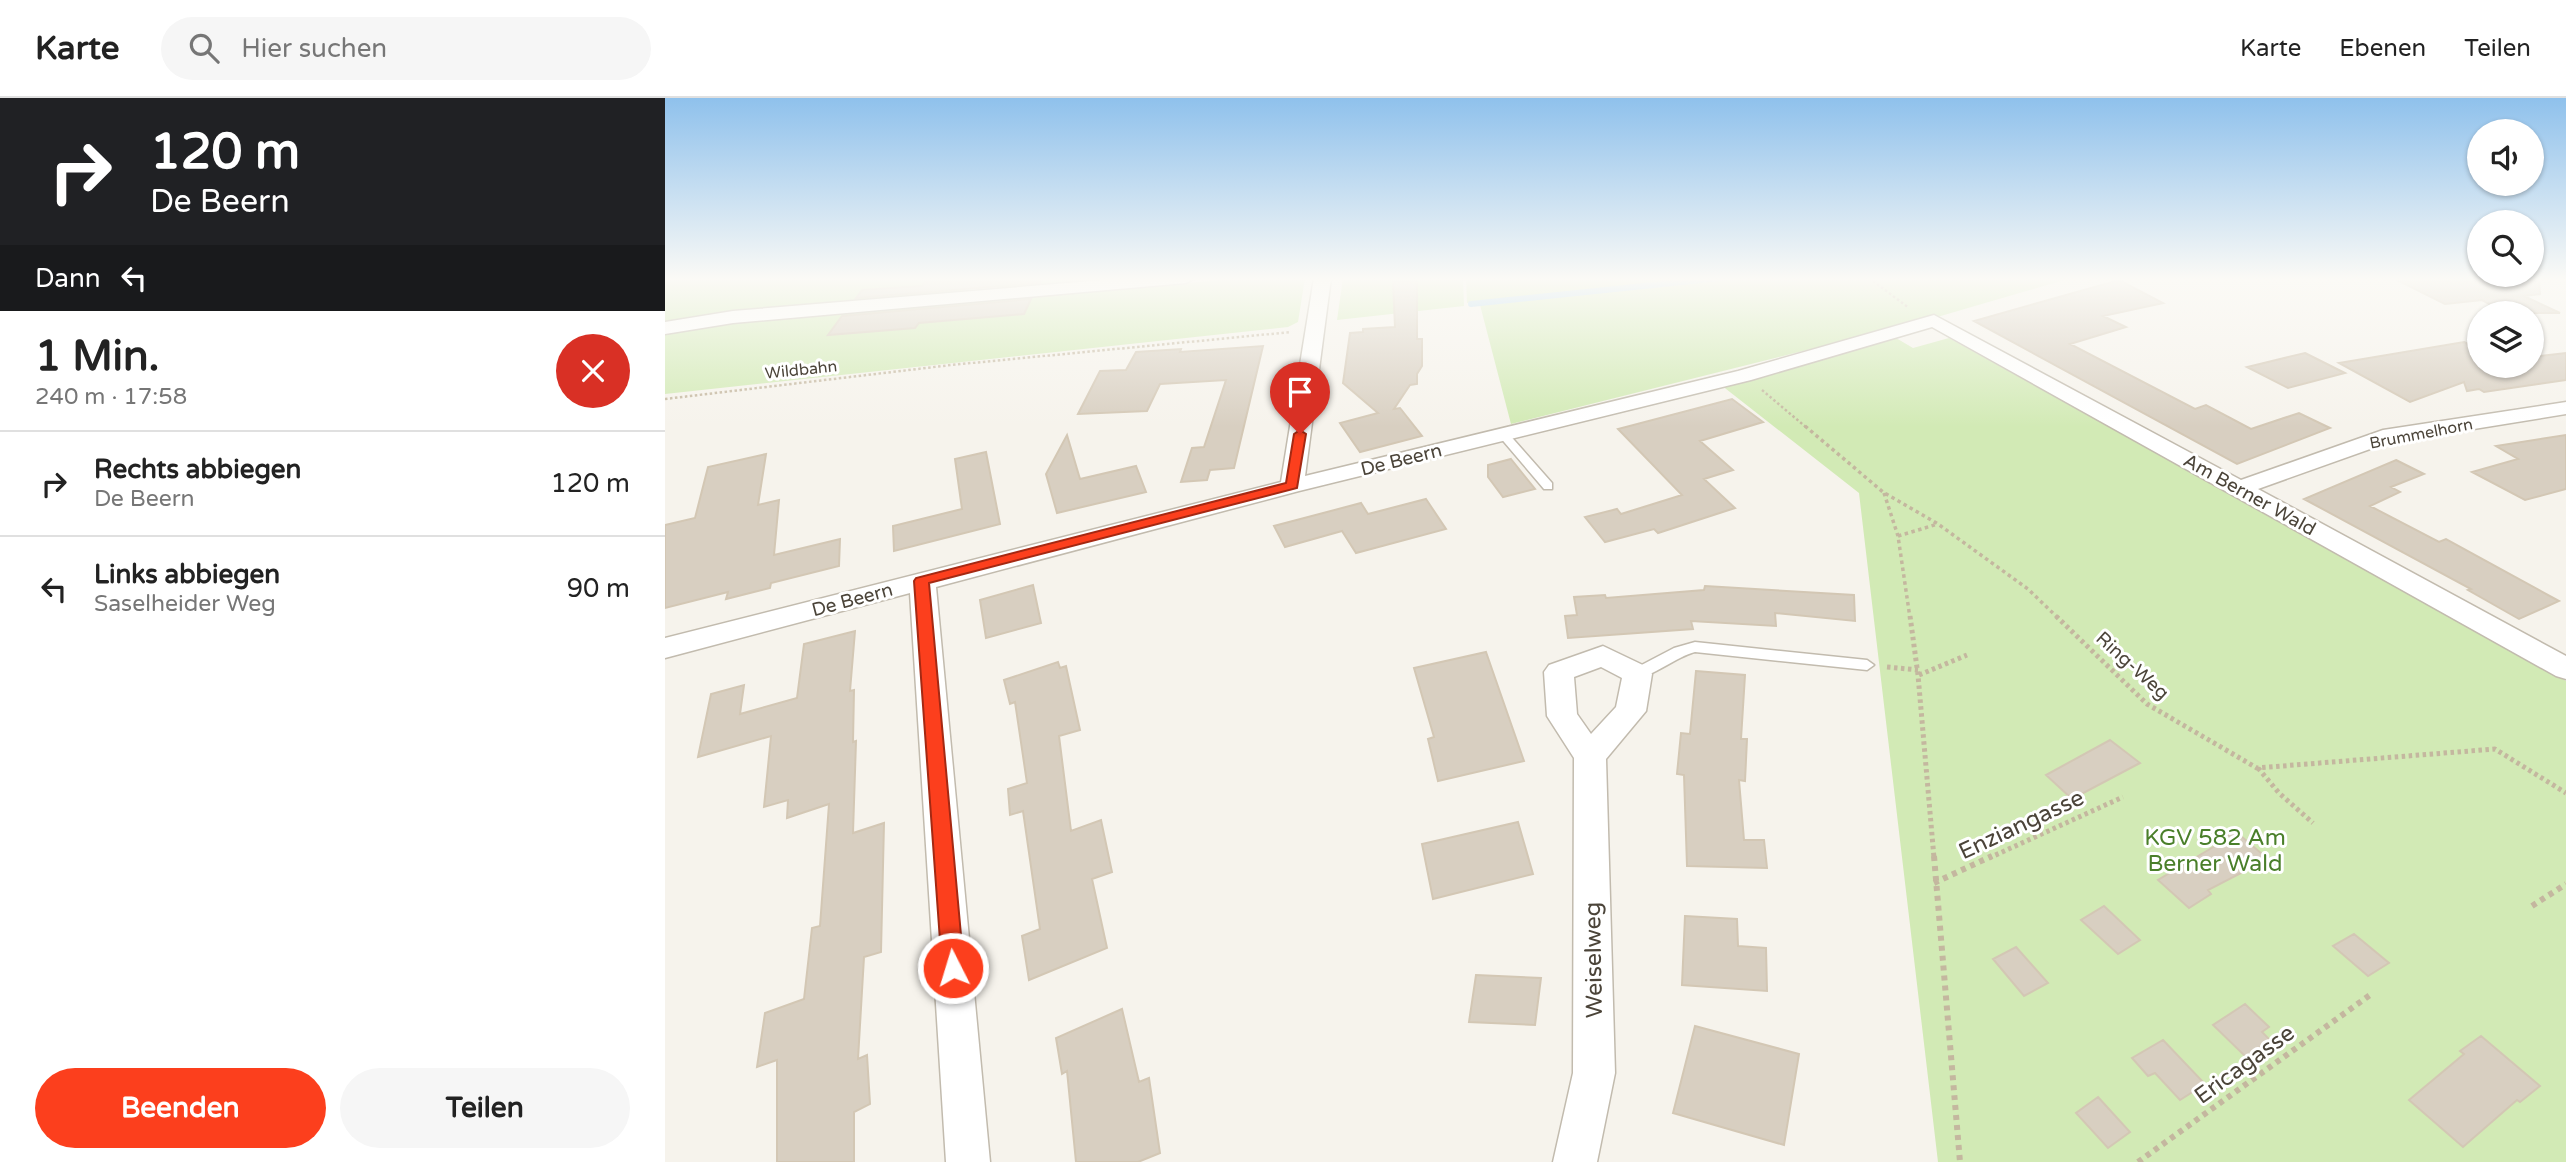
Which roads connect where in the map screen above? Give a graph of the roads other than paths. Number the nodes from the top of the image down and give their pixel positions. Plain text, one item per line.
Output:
1 (1316, 328) edge
2 (1911, 328) edge
3 (1946, 328) edge
4 (2566, 408) edge
5 (1503, 434) junction
6 (1548, 485) dead end
7 (1292, 486) junction
8 (2241, 488) junction
9 (922, 581) junction
10 (665, 648) edge
11 (1867, 665) road end
12 (2566, 668) edge
13 (1637, 674) junction
14 (1590, 756) junction
15 (968, 1162) edge
16 (1575, 1162) edge

1 - 7 street
2 - 5 street, De Beern
3 - 8 street, Am Berner Wald
4 - 8 street, Brummelhorn
5 - 6 lane
5 - 7 street, De Beern
7 - 9 street, De Beern
8 - 12 street, Am Berner Wald
9 - 10 street, De Beern
9 - 15 street
11 - 13 lane
13 - 14 street
13 - 14 street
14 - 16 street, Weiselweg

